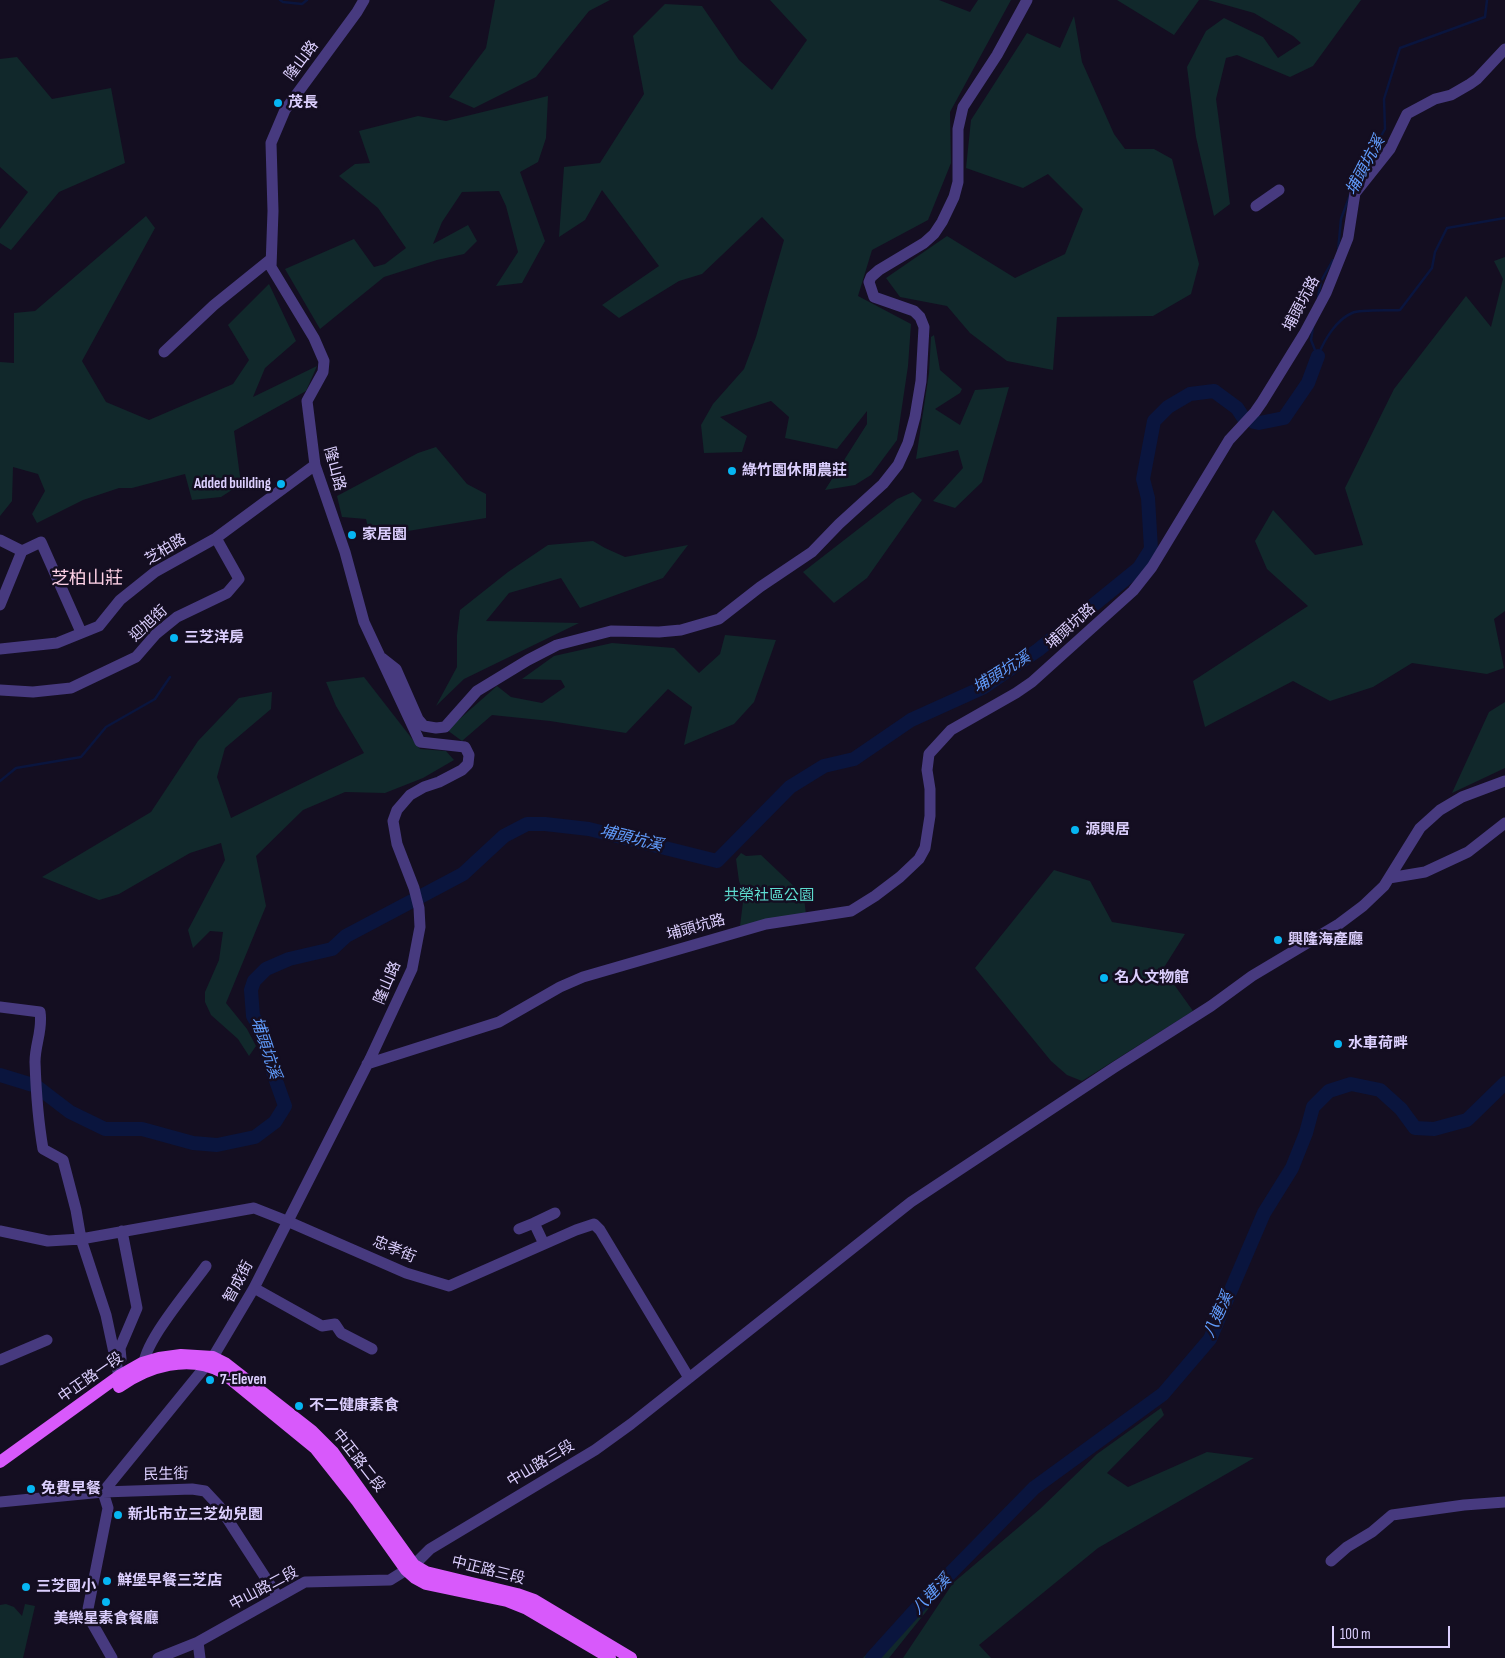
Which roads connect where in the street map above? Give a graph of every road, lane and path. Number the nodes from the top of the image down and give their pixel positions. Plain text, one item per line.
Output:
1 (364, 0) edge
2 (1027, 0) edge
3 (1505, 49) edge
4 (1279, 190) dead end
5 (1256, 206) dead end
6 (271, 258) junction
7 (164, 352) dead end
8 (315, 466) junction
9 (216, 538) junction
10 (0, 540) edge
11 (22, 551) junction
12 (0, 605) edge
13 (81, 632) junction
14 (0, 649) edge
15 (382, 658) junction
16 (0, 690) edge
17 (1505, 781) edge
18 (1505, 823) edge
19 (1389, 878) junction
20 (0, 1007) edge
21 (367, 1064) junction
22 (556, 1213) dead end
23 (287, 1221) junction
24 (534, 1223) junction
25 (519, 1230) dead end
26 (0, 1231) edge
27 (122, 1231) junction
28 (82, 1239) junction
29 (544, 1244) junction
30 (206, 1266) dead end
31 (254, 1288) junction
32 (47, 1340) dead end
33 (372, 1349) dead end
34 (0, 1360) edge
35 (210, 1362) junction
36 (143, 1368) junction
37 (122, 1375) junction
38 (689, 1378) junction
39 (0, 1462) edge
40 (0, 1472) edge
41 (103, 1492) junction
42 (0, 1502) edge
43 (1505, 1502) edge
44 (1331, 1561) dead end
45 (410, 1568) junction
46 (278, 1596) junction
47 (198, 1642) junction
48 (112, 1658) edge
49 (158, 1658) edge
50 (200, 1658) edge
51 (610, 1658) edge
52 (631, 1658) edge

1 - 6 street, 隆山路
2 - 15 street
3 - 21 street, 埔頭坑路
4 - 5 street
6 - 7 street
6 - 8 street, 隆山路
8 - 9 street, 芝柏路
8 - 15 street, 隆山路
9 - 13 street, 芝柏路
9 - 16 street, 迎旭街
10 - 11 street
11 - 12 street
11 - 13 street
13 - 14 street, 芝柏路
15 - 21 street, 隆山路
17 - 19 street, 中山路三段
18 - 19 street
19 - 38 street, 中山路三段
20 - 28 street
21 - 23 street, 智成街
22 - 24 street
23 - 27 street, 忠孝街
23 - 29 street, 忠孝街
23 - 31 street, 智成街
24 - 25 street
24 - 29 street
26 - 28 street, 忠孝街
27 - 28 street, 忠孝街
27 - 37 street
28 - 37 street
29 - 38 street, 忠孝街
30 - 36 street
31 - 33 street
31 - 35 street, 智成街
32 - 34 street
35 - 36 main road, 中正路一段
35 - 41 street, 智成街
35 - 45 main road, 中正路二段
36 - 37 main road, 中正路一段
36 - 40 main road, 中正路一段
37 - 39 main road, 中正路一段
38 - 45 street, 中山路三段
41 - 42 street, 民生街
41 - 46 street, 民生街
41 - 48 street
43 - 44 street
45 - 46 street, 中山路二段
45 - 51 main road, 中正路三段
45 - 52 main road, 中正路三段
46 - 47 street, 中山路二段
47 - 49 street, 中山路二段
47 - 50 street

